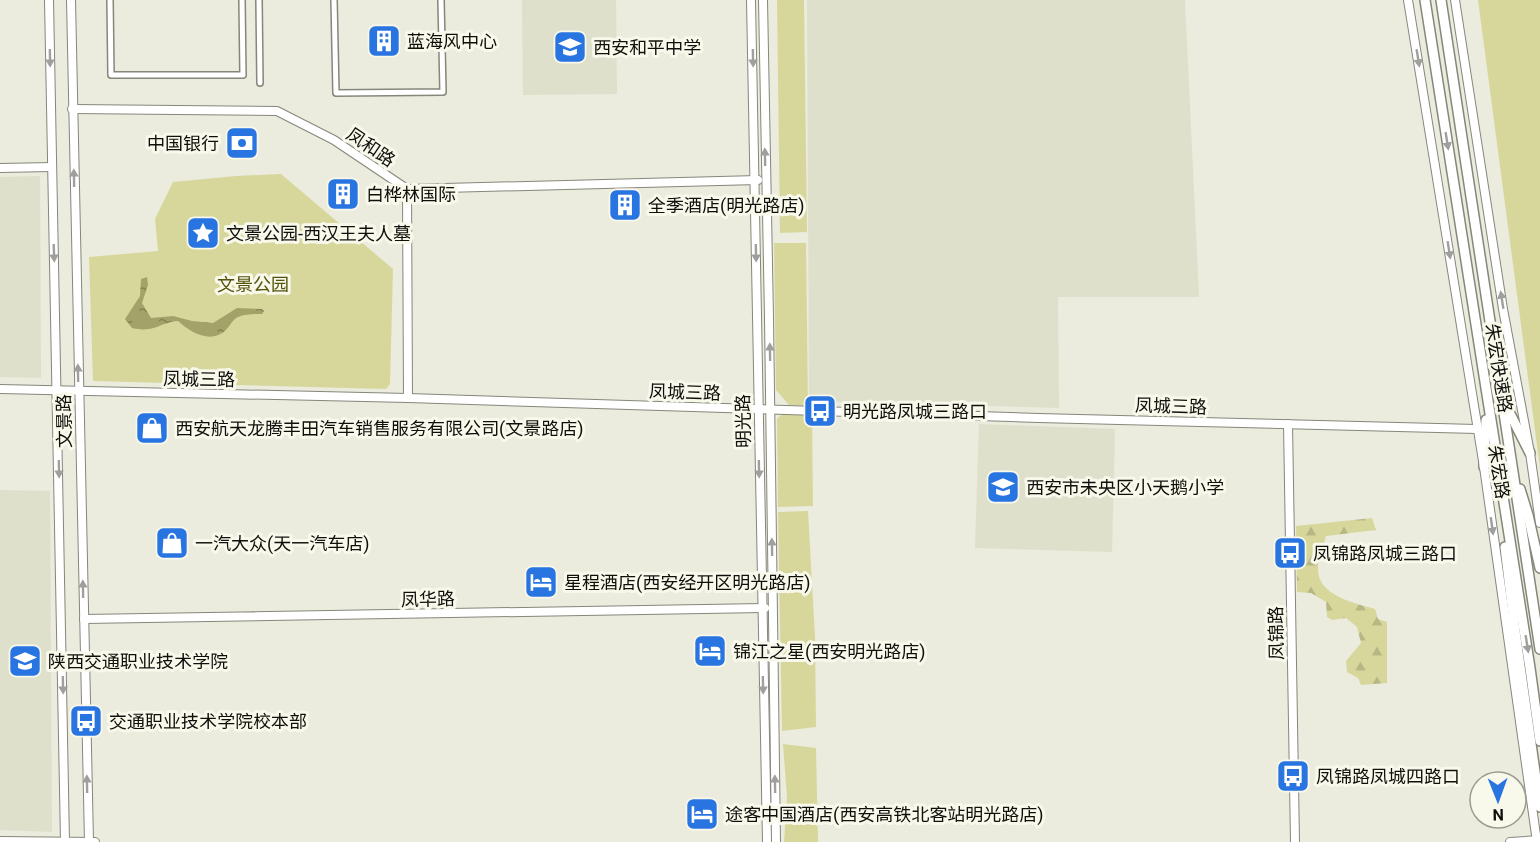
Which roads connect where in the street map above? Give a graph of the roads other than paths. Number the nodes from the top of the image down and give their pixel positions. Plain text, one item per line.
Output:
1 (50, 0) edge
2 (71, 0) edge
3 (110, 0) edge
4 (242, 0) edge
5 (259, 0) edge
6 (334, 0) edge
7 (441, 0) edge
8 (751, 0) edge
9 (763, 0) edge
10 (1408, 0) edge
11 (1425, 0) edge
12 (1441, 0) edge
13 (1455, 0) edge
14 (260, 83) dead end
15 (72, 109) junction
16 (52, 167) junction
17 (0, 168) edge
18 (755, 180) junction
19 (765, 180) junction
20 (407, 189) junction
21 (0, 389) edge
22 (58, 391) junction
23 (78, 392) junction
24 (408, 398) junction
25 (1502, 398) junction
26 (1487, 400) junction
27 (758, 410) junction
28 (771, 410) junction
29 (1288, 424) junction
30 (1477, 429) junction
31 (1530, 453) junction
32 (1511, 462) junction
33 (1484, 467) junction
34 (1540, 523) edge
35 (1540, 568) edge
36 (762, 608) junction
37 (773, 608) junction
38 (84, 619) junction
39 (1540, 649) edge
40 (1525, 669) junction
41 (1540, 741) edge
42 (1540, 807) edge
43 (1538, 840) edge
44 (0, 841) edge
45 (65, 842) edge
46 (89, 842) edge
47 (95, 842) edge
48 (767, 842) edge
49 (776, 842) edge
50 (1295, 842) edge
51 (1510, 842) edge

1 -> 16 main road, 文景路
2 - 15 main road, 文景路
3 - 4 street
5 - 14 street
6 - 7 street
8 -> 18 main road, 明光路
19 -> 9 main road, 明光路
10 -> 30 main road, 朱宏路
11 -> 26 highway, 朱宏快速路
12 - 25 highway, 朱宏快速路
31 -> 13 main road, 朱宏路
15 - 20 main road, 凤和路
23 -> 15 main road, 文景路
16 - 17 main road
16 -> 22 main road, 文景路
18 - 19 main road, 凤和路
18 - 20 main road, 凤和路
18 -> 27 main road, 明光路
28 -> 19 main road, 明光路
20 - 24 main road
21 - 22 main road, 凤城三路
22 - 23 main road, 凤城三路
22 -> 45 main road, 文景路
23 - 24 main road, 凤城三路
38 -> 23 main road, 文景路
24 - 27 main road, 凤城三路
25 - 31 highway
25 - 32 highway, 朱宏快速路
26 - 33 highway
26 -> 40 highway, 朱宏快速路
27 - 28 main road, 凤城三路
27 -> 36 main road, 明光路
28 - 29 main road, 凤城三路
37 -> 28 main road, 明光路
29 - 30 main road, 凤城三路
29 - 50 main road, 凤锦路
30 - 33 main road, 朱宏路
31 - 34 main road, 朱宏路
32 - 35 highway
32 - 39 highway, 朱宏快速路
33 -> 43 main road, 朱宏路
36 - 37 main road, 凤华路
36 - 38 main road, 凤华路
36 -> 48 main road, 明光路
49 -> 37 main road, 明光路
46 -> 38 main road, 文景路
40 - 41 highway, 朱宏快速路
40 - 42 highway
43 - 51 main road
44 - 45 main road
45 - 46 main road
46 - 47 main road

